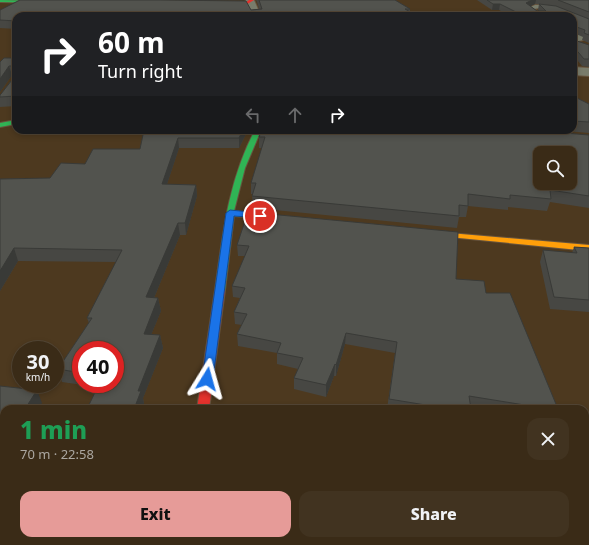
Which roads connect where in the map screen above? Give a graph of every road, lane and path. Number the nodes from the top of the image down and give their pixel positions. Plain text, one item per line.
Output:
1 (0, 1) edge
2 (251, 1) edge
3 (59, 3) edge
4 (560, 3) dead end
5 (208, 4) edge
6 (574, 8) edge
7 (255, 12) edge
8 (534, 12) edge
9 (565, 12) edge
10 (577, 17) edge
11 (589, 23) edge
12 (578, 25) edge
13 (577, 38) edge
14 (589, 48) edge
15 (577, 71) edge
16 (589, 72) edge
17 (12, 123) edge
18 (0, 125) edge
19 (255, 134) edge
20 (230, 213) junction
21 (284, 218) edge
22 (416, 232) edge
23 (589, 248) edge
24 (204, 405) edge

1 - 3 street
2 - 5 street
2 - 7 street
4 - 6 lane
8 - 9 lane
10 - 11 lane
11 - 12 lane
13 - 14 street
15 - 16 street
17 - 18 street
19 - 20 street
20 - 21 street
20 - 24 street
22 - 23 street

